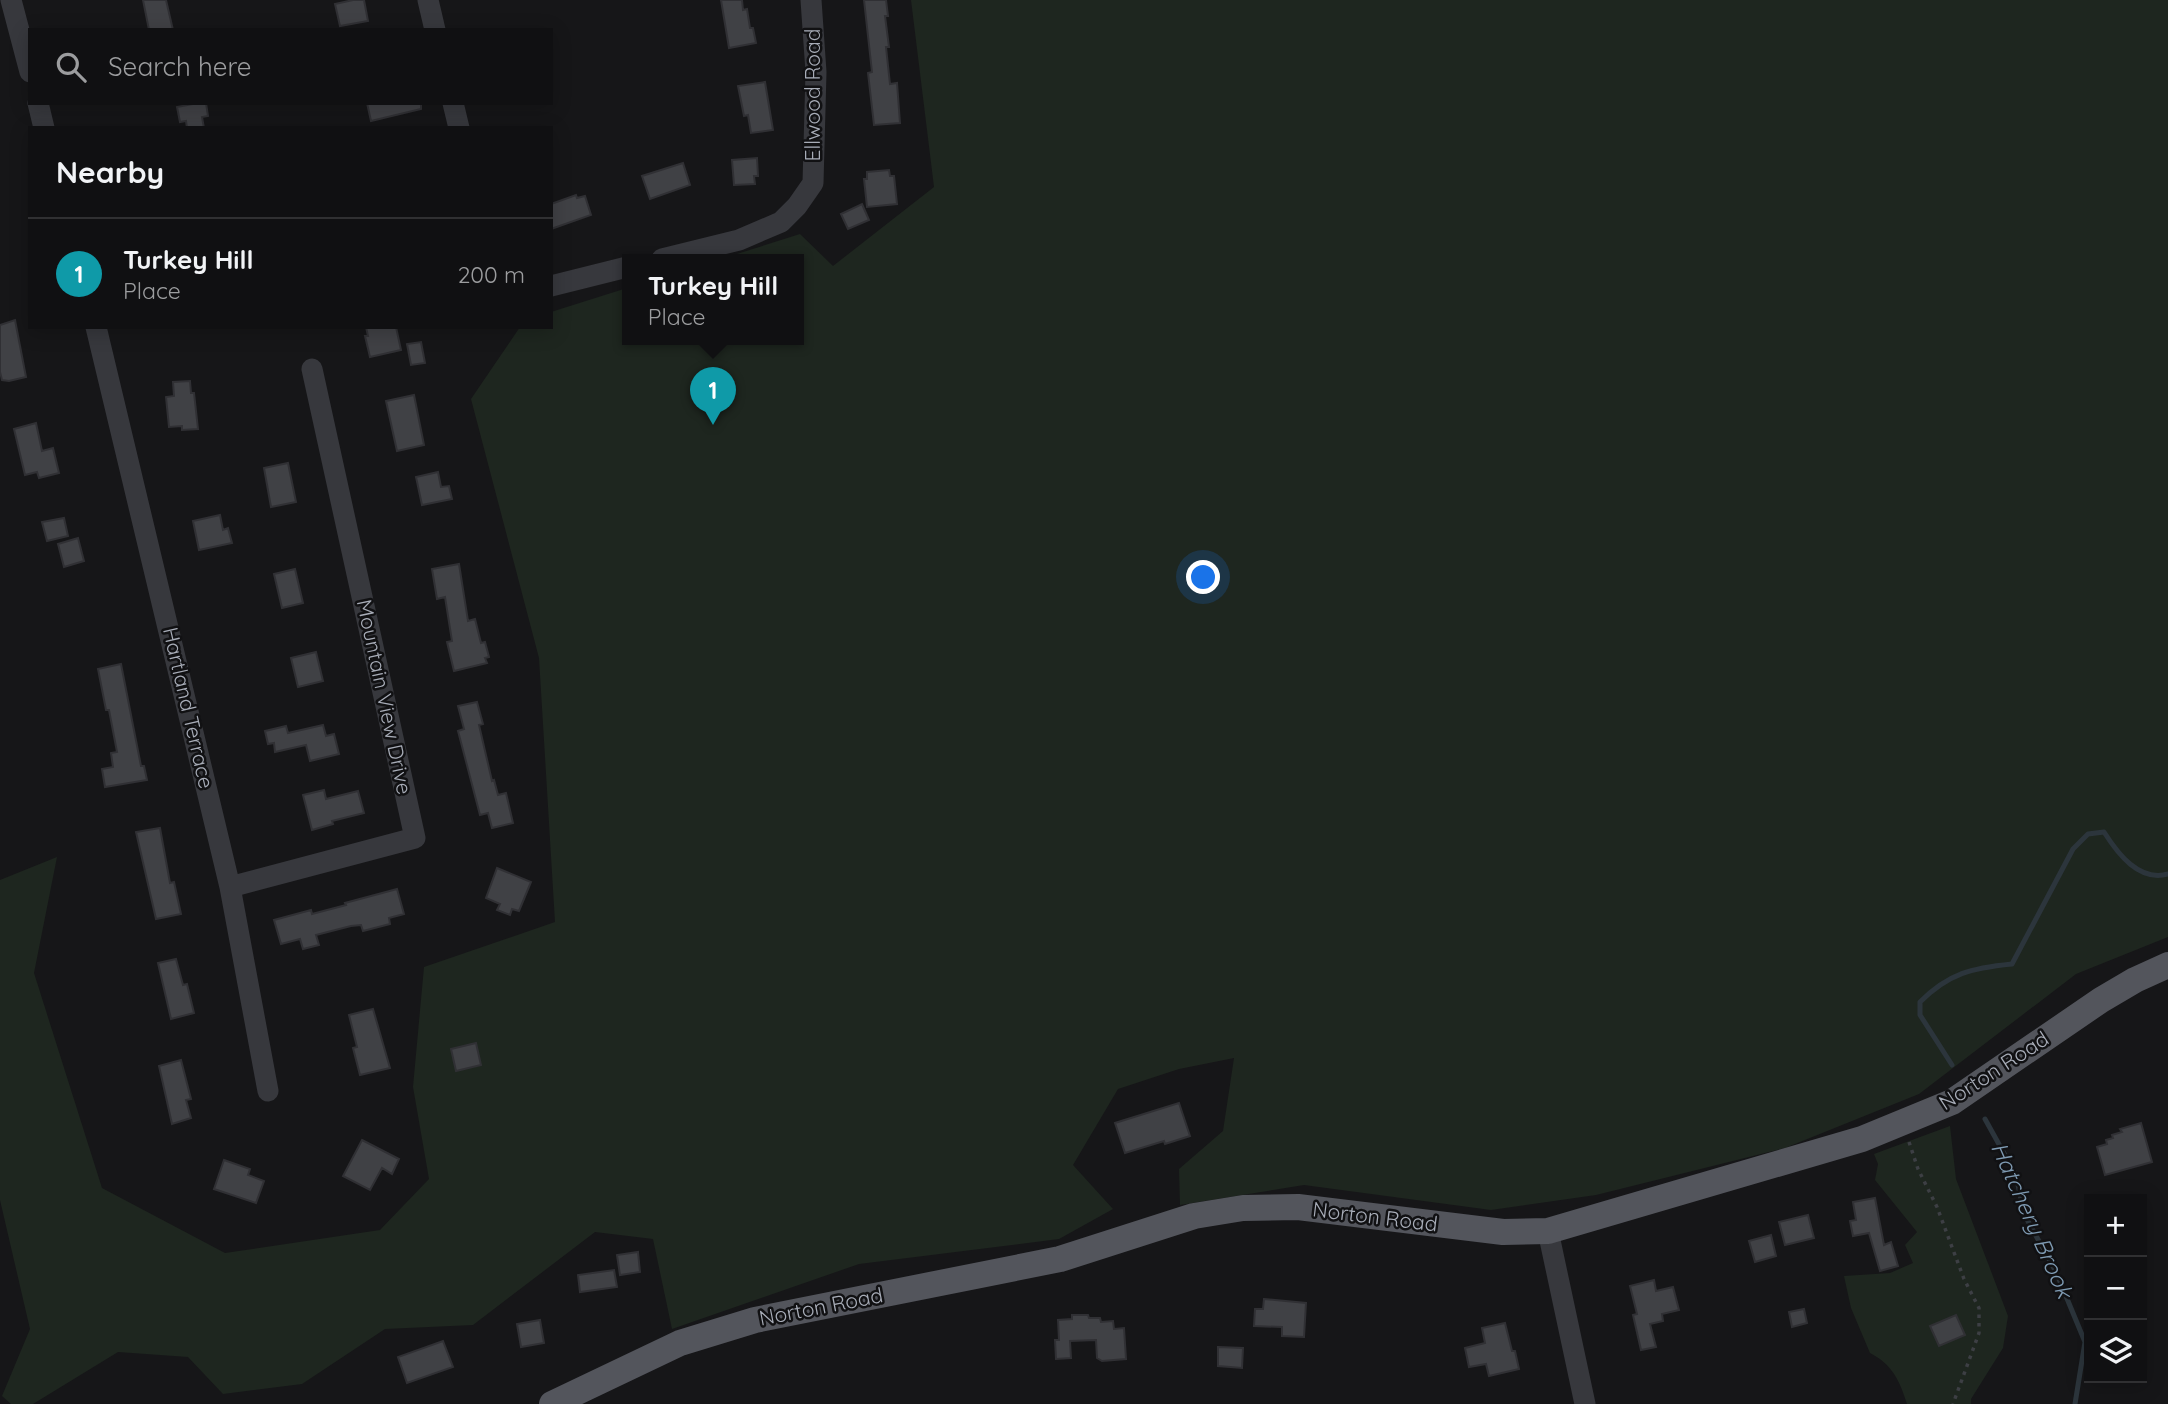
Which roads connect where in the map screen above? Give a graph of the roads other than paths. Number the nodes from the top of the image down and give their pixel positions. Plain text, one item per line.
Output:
1 (11, 0) edge
2 (428, 0) edge
3 (811, 0) edge
4 (435, 28) edge
5 (28, 64) edge
6 (38, 105) edge
7 (453, 105) edge
8 (44, 126) edge
9 (458, 126) edge
10 (682, 254) edge
11 (622, 268) edge
12 (553, 286) edge
13 (96, 329) edge
14 (312, 369) dead end
15 (230, 887) junction
16 (2168, 965) edge
17 (268, 1091) dead end
18 (1548, 1231) junction
19 (552, 1404) edge
20 (1585, 1404) edge

1 - 5 street
2 - 4 street
3 - 10 street, Ellwood Road
6 - 8 street
7 - 9 street
11 - 12 street
13 - 15 street, Hartland Terrace
14 - 15 street, Mountain View Drive
15 - 17 street, Hartland Terrace
16 - 18 main road, Norton Road
18 - 19 main road, Norton Road
18 - 20 street

